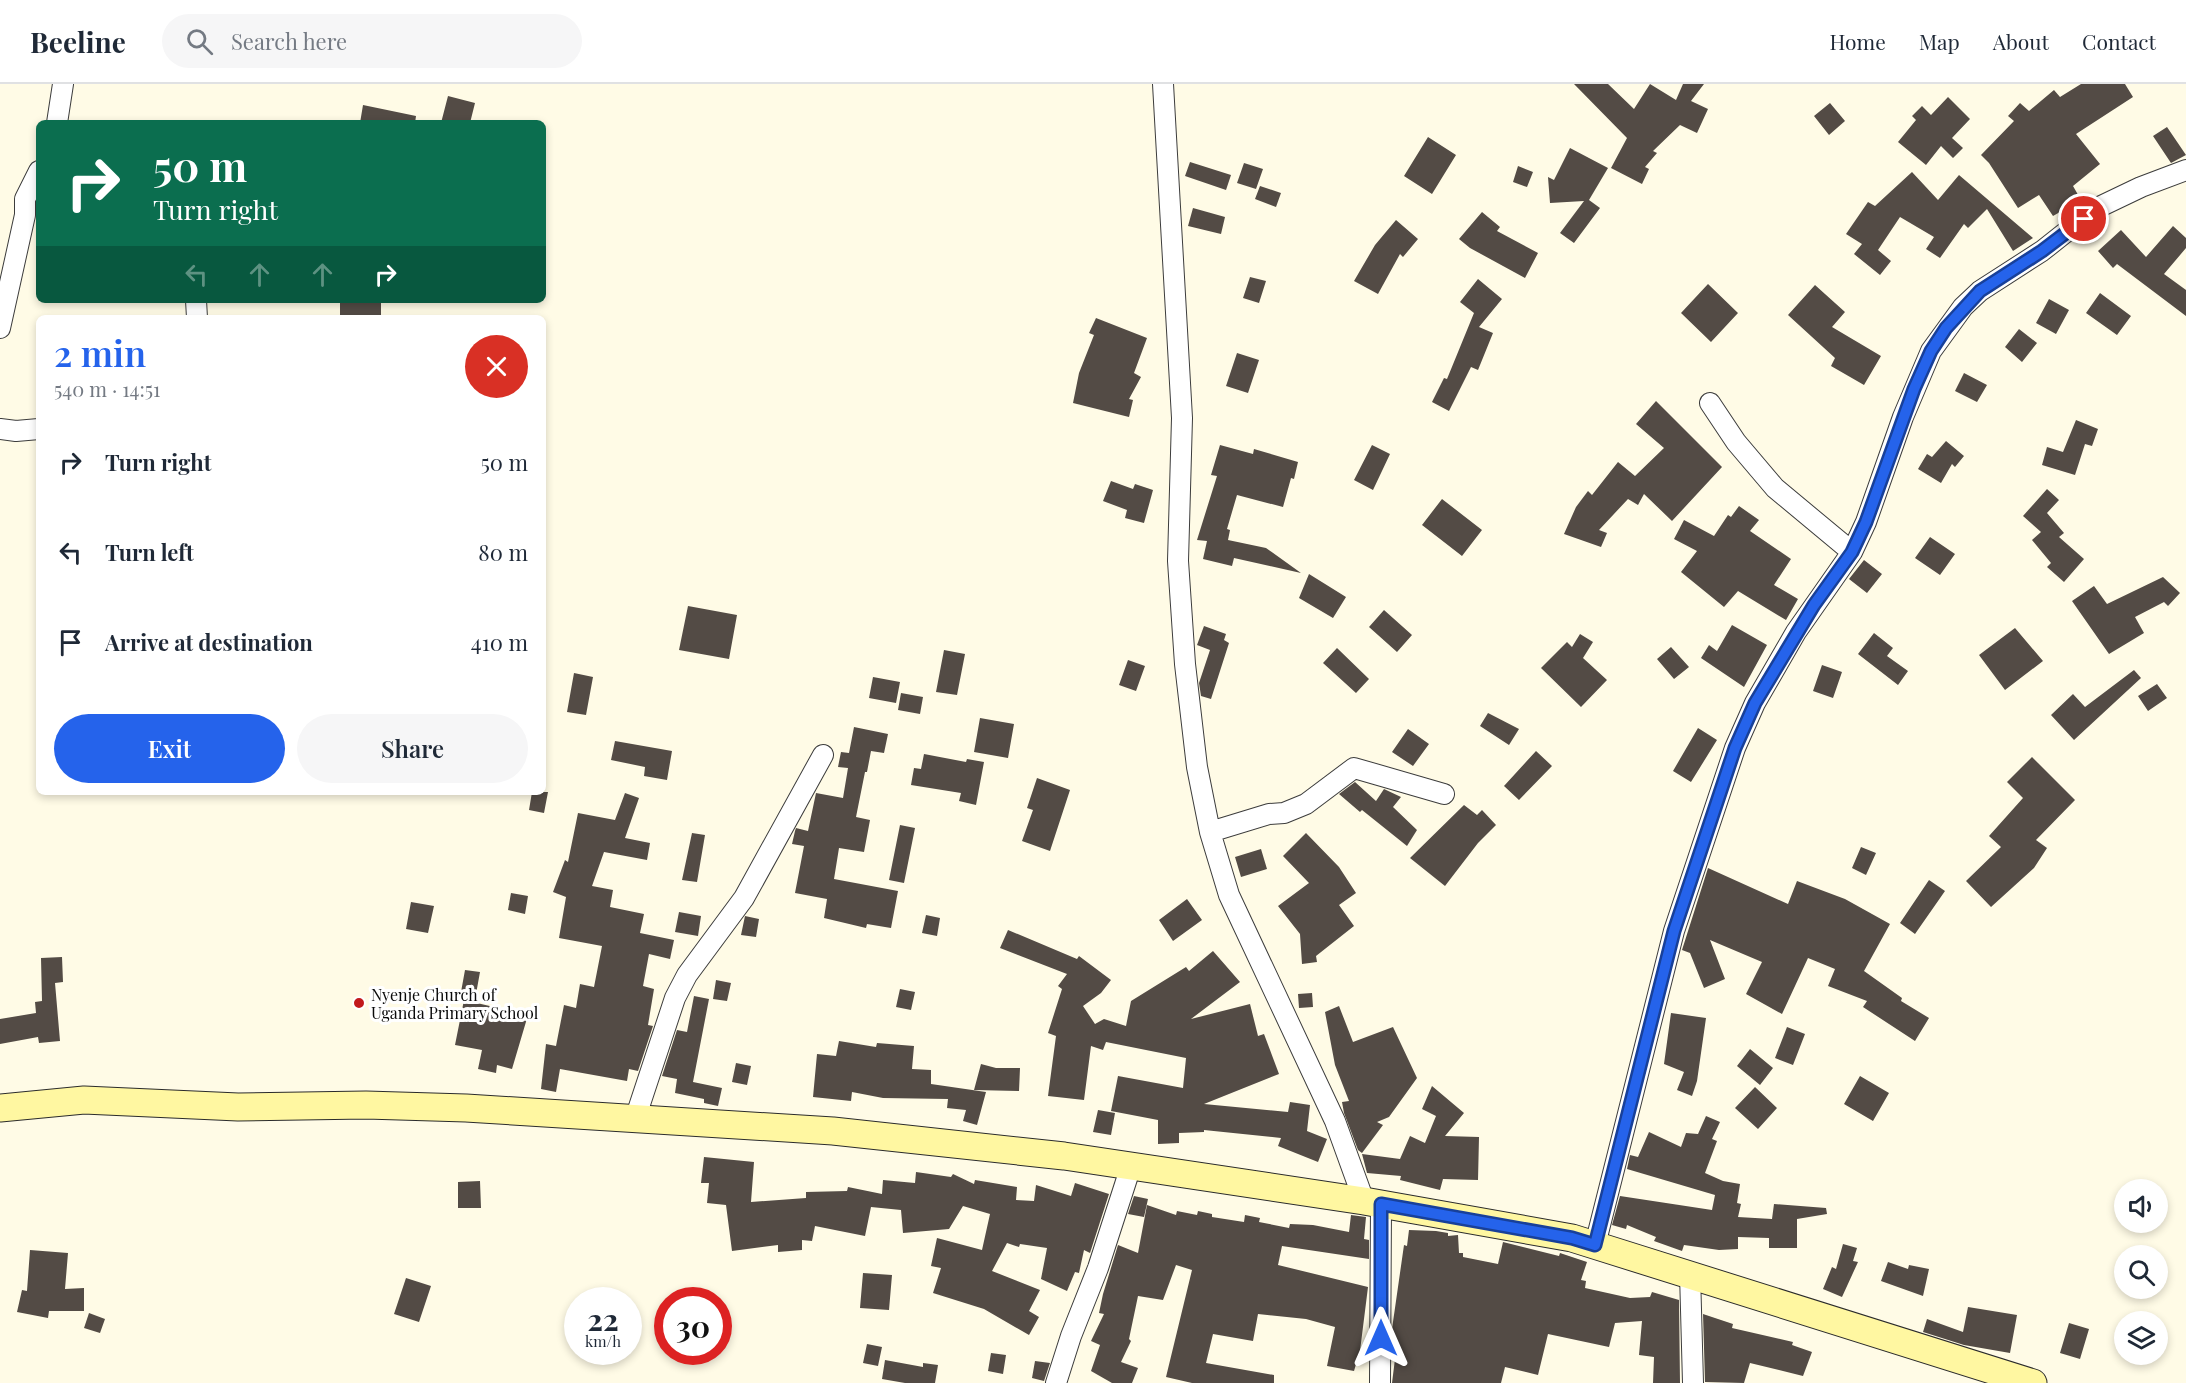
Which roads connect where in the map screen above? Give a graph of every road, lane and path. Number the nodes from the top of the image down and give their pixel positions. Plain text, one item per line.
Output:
1 (63, 84) edge
2 (1163, 84) edge
3 (57, 120) edge
4 (2186, 170) edge
5 (36, 177) edge
6 (0, 328) edge
7 (1710, 403) dead end
8 (0, 429) edge
9 (36, 429) edge
10 (1852, 552) junction
11 (824, 756) dead end
12 (1444, 794) dead end
13 (1210, 832) junction
14 (0, 1108) edge
15 (635, 1119) junction
16 (1131, 1166) junction
17 (1372, 1203) junction
18 (1595, 1245) junction
19 (1690, 1273) junction
20 (1056, 1383) edge
21 (1380, 1383) edge
22 (1693, 1383) edge
23 (2033, 1383) edge

1 - 3 street
2 - 13 street
4 - 10 street
5 - 6 street
7 - 10 street
8 - 9 street
10 - 18 street
11 - 15 street
12 - 13 street
13 - 17 street
14 - 15 street
15 - 16 street
16 - 17 street
16 - 20 street
17 - 18 street
17 - 21 street
18 - 19 street
19 - 22 street
19 - 23 street

